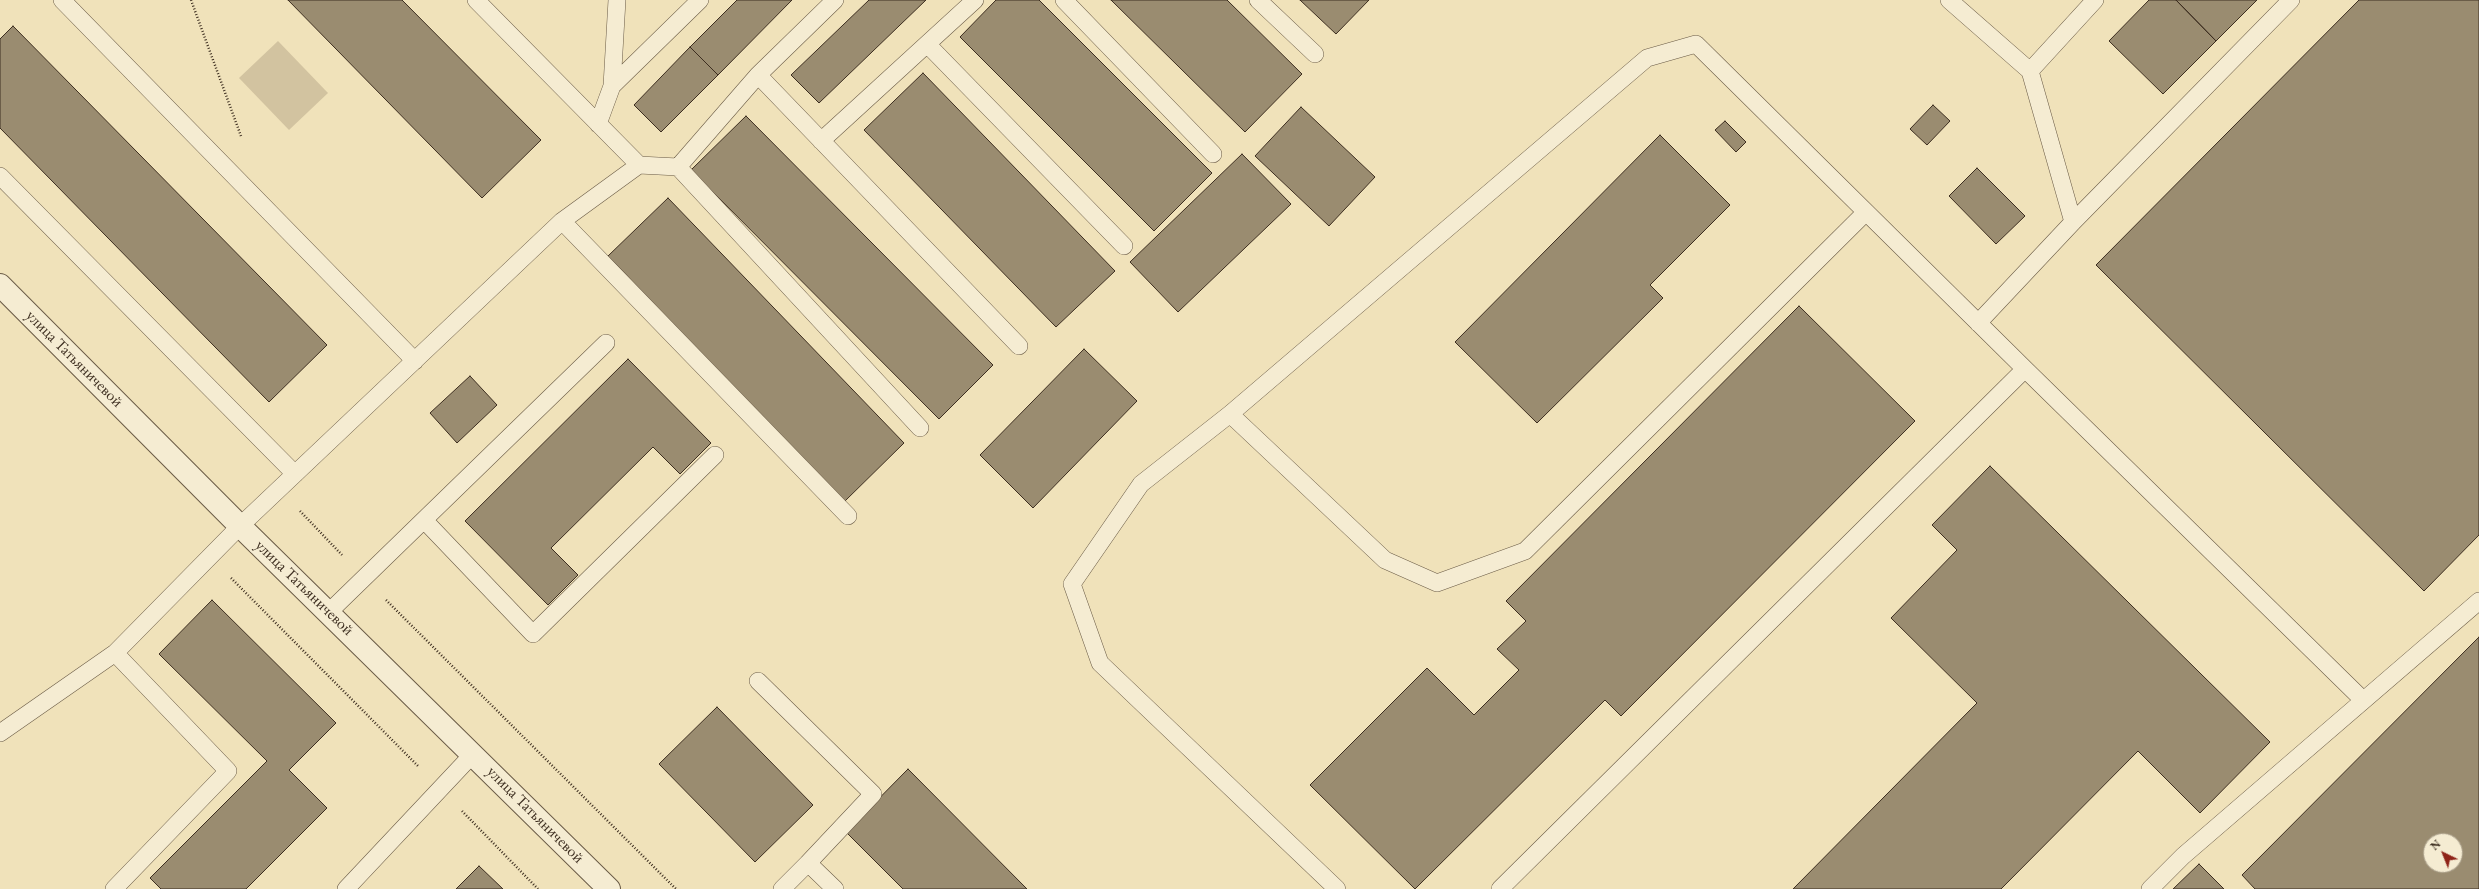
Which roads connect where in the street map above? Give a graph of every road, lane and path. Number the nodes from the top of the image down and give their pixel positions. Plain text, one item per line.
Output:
1 (62, 0) edge
2 (191, 0) edge
3 (476, 0) edge
4 (617, 0) edge
5 (700, 0) edge
6 (835, 0) edge
7 (975, 0) edge
8 (1064, 0) edge
9 (1258, 0) edge
10 (1948, 0) edge
11 (2095, 0) edge
12 (2291, 0) edge
13 (927, 44) junction
14 (1315, 54) dead end
15 (2030, 71) junction
16 (758, 75) junction
17 (612, 86) junction
18 (598, 124) junction
19 (242, 139) dead end
20 (820, 141) junction
21 (1213, 154) dead end
22 (639, 165) junction
23 (678, 167) junction
24 (0, 176) edge
25 (1866, 212) junction
26 (562, 222) junction
27 (2073, 222) junction
28 (1124, 246) dead end
29 (0, 285) edge
30 (1978, 323) junction
31 (606, 343) dead end
32 (1019, 346) dead end
33 (415, 361) junction
34 (2025, 369) junction
35 (1230, 414) junction
36 (920, 428) dead end
37 (715, 455) dead end
38 (295, 474) junction
39 (279, 489) junction
40 (848, 516) dead end
41 (424, 520) junction
42 (240, 526) junction
43 (209, 557) junction
44 (364, 578) junction
45 (2479, 601) edge
46 (330, 612) junction
47 (115, 653) junction
48 (758, 680) dead end
49 (2363, 700) junction
50 (0, 733) edge
51 (473, 754) junction
52 (439, 788) junction
53 (808, 863) junction
54 (114, 889) edge
55 (347, 889) edge
56 (538, 889) edge
57 (609, 889) edge
58 (676, 889) edge
59 (782, 889) edge
60 (835, 889) edge
61 (1336, 889) edge
62 (1500, 889) edge
63 (2150, 889) edge

1 - 33 lane
2 - 19 path
3 - 18 lane
4 - 17 lane
5 - 17 lane
6 - 16 lane
7 - 13 lane
8 - 21 lane
9 - 14 lane
10 - 15 lane
11 - 15 lane
12 - 27 lane
13 - 20 lane
13 - 28 lane
15 - 27 lane
16 - 20 lane
16 - 23 lane
17 - 18 lane
18 - 22 lane
20 - 32 lane
22 - 23 lane
22 - 26 lane
23 - 36 lane
24 - 38 lane
25 - 30 lane
25 - 35 lane
25 - 35 lane
26 - 33 lane
26 - 40 lane
27 - 30 lane
29 - 42 street, улица Татьяничевой
30 - 34 lane
31 - 41 lane
33 - 38 lane
34 - 49 lane
34 - 62 lane
35 - 61 lane
37 - 41 lane
38 - 39 lane
39 - 42 lane
39 - 44 path
41 - 44 lane
42 - 43 lane
42 - 46 street, улица Татьяничевой
43 - 47 lane
43 - 52 path
44 - 46 lane
44 - 58 path
45 - 49 lane
46 - 51 street, улица Татьяничевой
47 - 50 lane
47 - 54 lane
48 - 53 lane
49 - 63 lane
51 - 52 lane
51 - 57 street, улица Татьяничевой
52 - 55 lane
52 - 56 path
53 - 59 lane
53 - 60 lane

